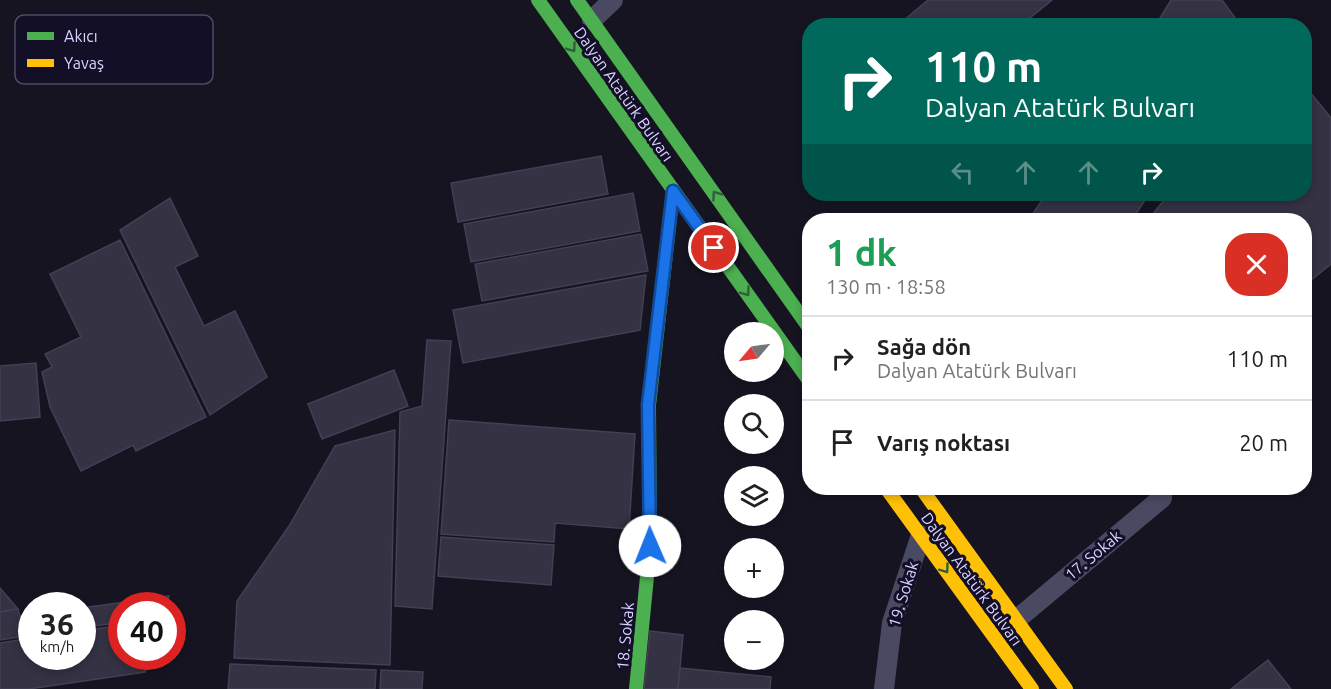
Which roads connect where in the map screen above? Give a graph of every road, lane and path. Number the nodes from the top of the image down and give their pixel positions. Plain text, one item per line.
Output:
1 (538, 0) edge
2 (578, 0) edge
3 (613, 0) edge
4 (592, 20) junction
5 (673, 191) junction
6 (802, 318) edge
7 (802, 371) edge
8 (891, 495) edge
9 (926, 495) edge
10 (1160, 495) edge
11 (921, 536) junction
12 (1016, 620) junction
13 (636, 689) edge
14 (884, 689) edge
15 (1032, 689) edge
16 (1066, 689) edge

1 -> 5 main road, Dalyan Atatürk Bulvarı
2 - 4 main road, Dalyan Atatürk Bulvarı
3 - 4 street
6 -> 4 main road, Dalyan Atatürk Bulvarı
5 -> 7 main road, Dalyan Atatürk Bulvarı
5 - 13 main road, 18. Sokak
8 - 11 main road, Dalyan Atatürk Bulvarı
9 - 12 main road, Dalyan Atatürk Bulvarı
10 - 12 street, 17. Sokak
11 - 14 street, 19. Sokak
11 -> 15 main road, Dalyan Atatürk Bulvarı
12 - 16 main road, Dalyan Atatürk Bulvarı

